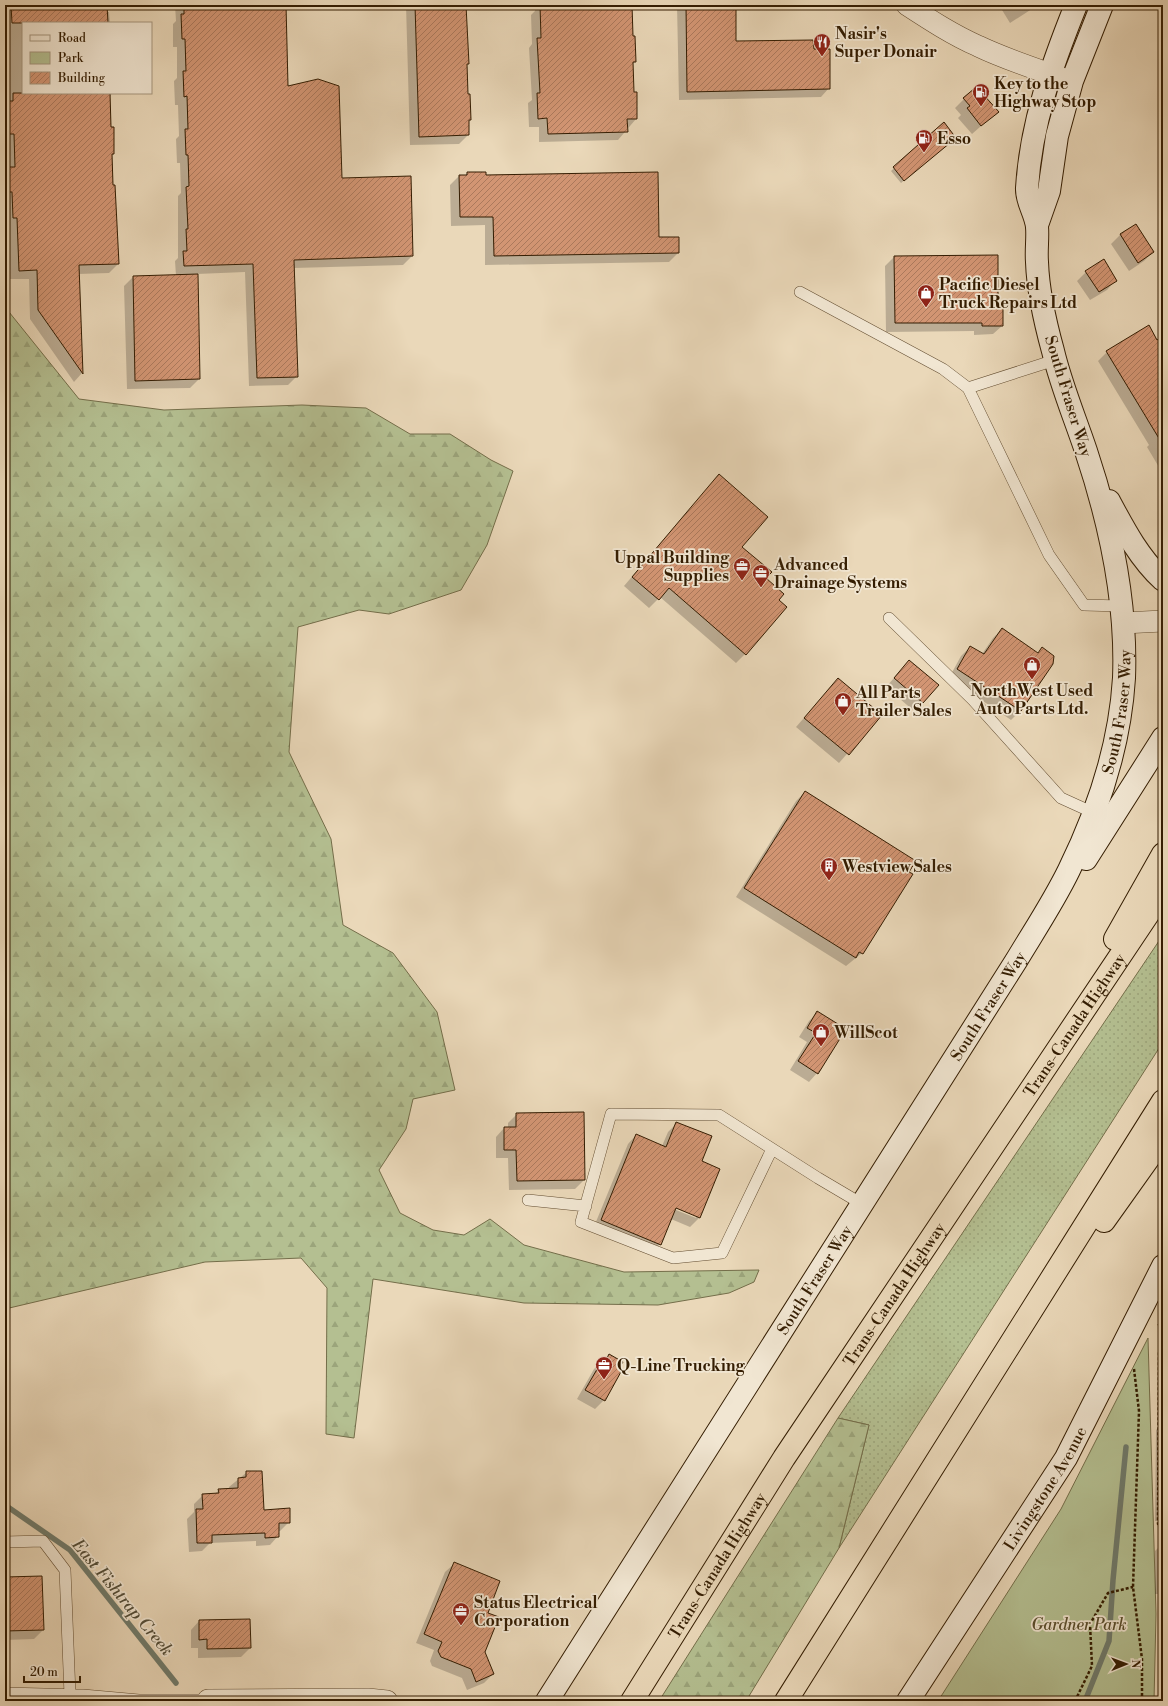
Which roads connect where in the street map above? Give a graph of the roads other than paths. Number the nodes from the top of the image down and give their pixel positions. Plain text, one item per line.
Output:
1 (907, 5) edge
2 (1076, 5) edge
3 (1102, 5) edge
4 (1049, 74) junction
5 (1072, 81) junction
6 (1037, 224) junction
7 (800, 292) dead end
8 (1055, 360) junction
9 (968, 388) junction
10 (1086, 451) junction
11 (1163, 580) edge
12 (1122, 615) junction
13 (889, 618) dead end
14 (1163, 621) edge
15 (1163, 738) edge
16 (1094, 813) junction
17 (1163, 854) edge
18 (1163, 892) edge
19 (1016, 961) junction
20 (1040, 1075) junction
21 (1163, 1100) edge
22 (1163, 1138) edge
23 (772, 1149) junction
24 (528, 1200) dead end
25 (862, 1204) junction
26 (586, 1206) junction
27 (1163, 1266) edge
28 (984, 1385) junction
29 (5, 1542) edge
30 (5, 1693) edge
31 (70, 1695) junction
32 (208, 1700) joint
33 (387, 1701) edge
34 (547, 1701) edge
35 (632, 1701) edge
36 (786, 1701) edge
37 (908, 1701) edge

1 - 4 street
2 - 4 street, South Fraser Way
3 - 5 street, South Fraser Way
4 - 5 street
4 - 6 street, South Fraser Way
5 - 6 street, South Fraser Way
6 - 8 street, South Fraser Way
7 - 9 lane
8 - 9 lane
8 - 10 street, South Fraser Way
9 - 12 lane
10 - 11 street
10 - 12 street, South Fraser Way
12 - 14 street
12 - 16 street, South Fraser Way
13 - 16 lane
15 - 19 street
16 - 19 street, South Fraser Way
17 - 20 highway
18 - 20 highway, Trans-Canada Highway
19 - 25 street, South Fraser Way
20 - 35 highway, Trans-Canada Highway
21 - 28 highway
22 - 28 highway
23 - 25 lane
23 - 26 lane
23 - 26 lane
24 - 26 lane
25 - 34 street, South Fraser Way
27 - 37 street, Livingstone Avenue
28 - 36 highway
29 - 31 lane
30 - 31 lane
31 - 32 lane
32 - 33 street

